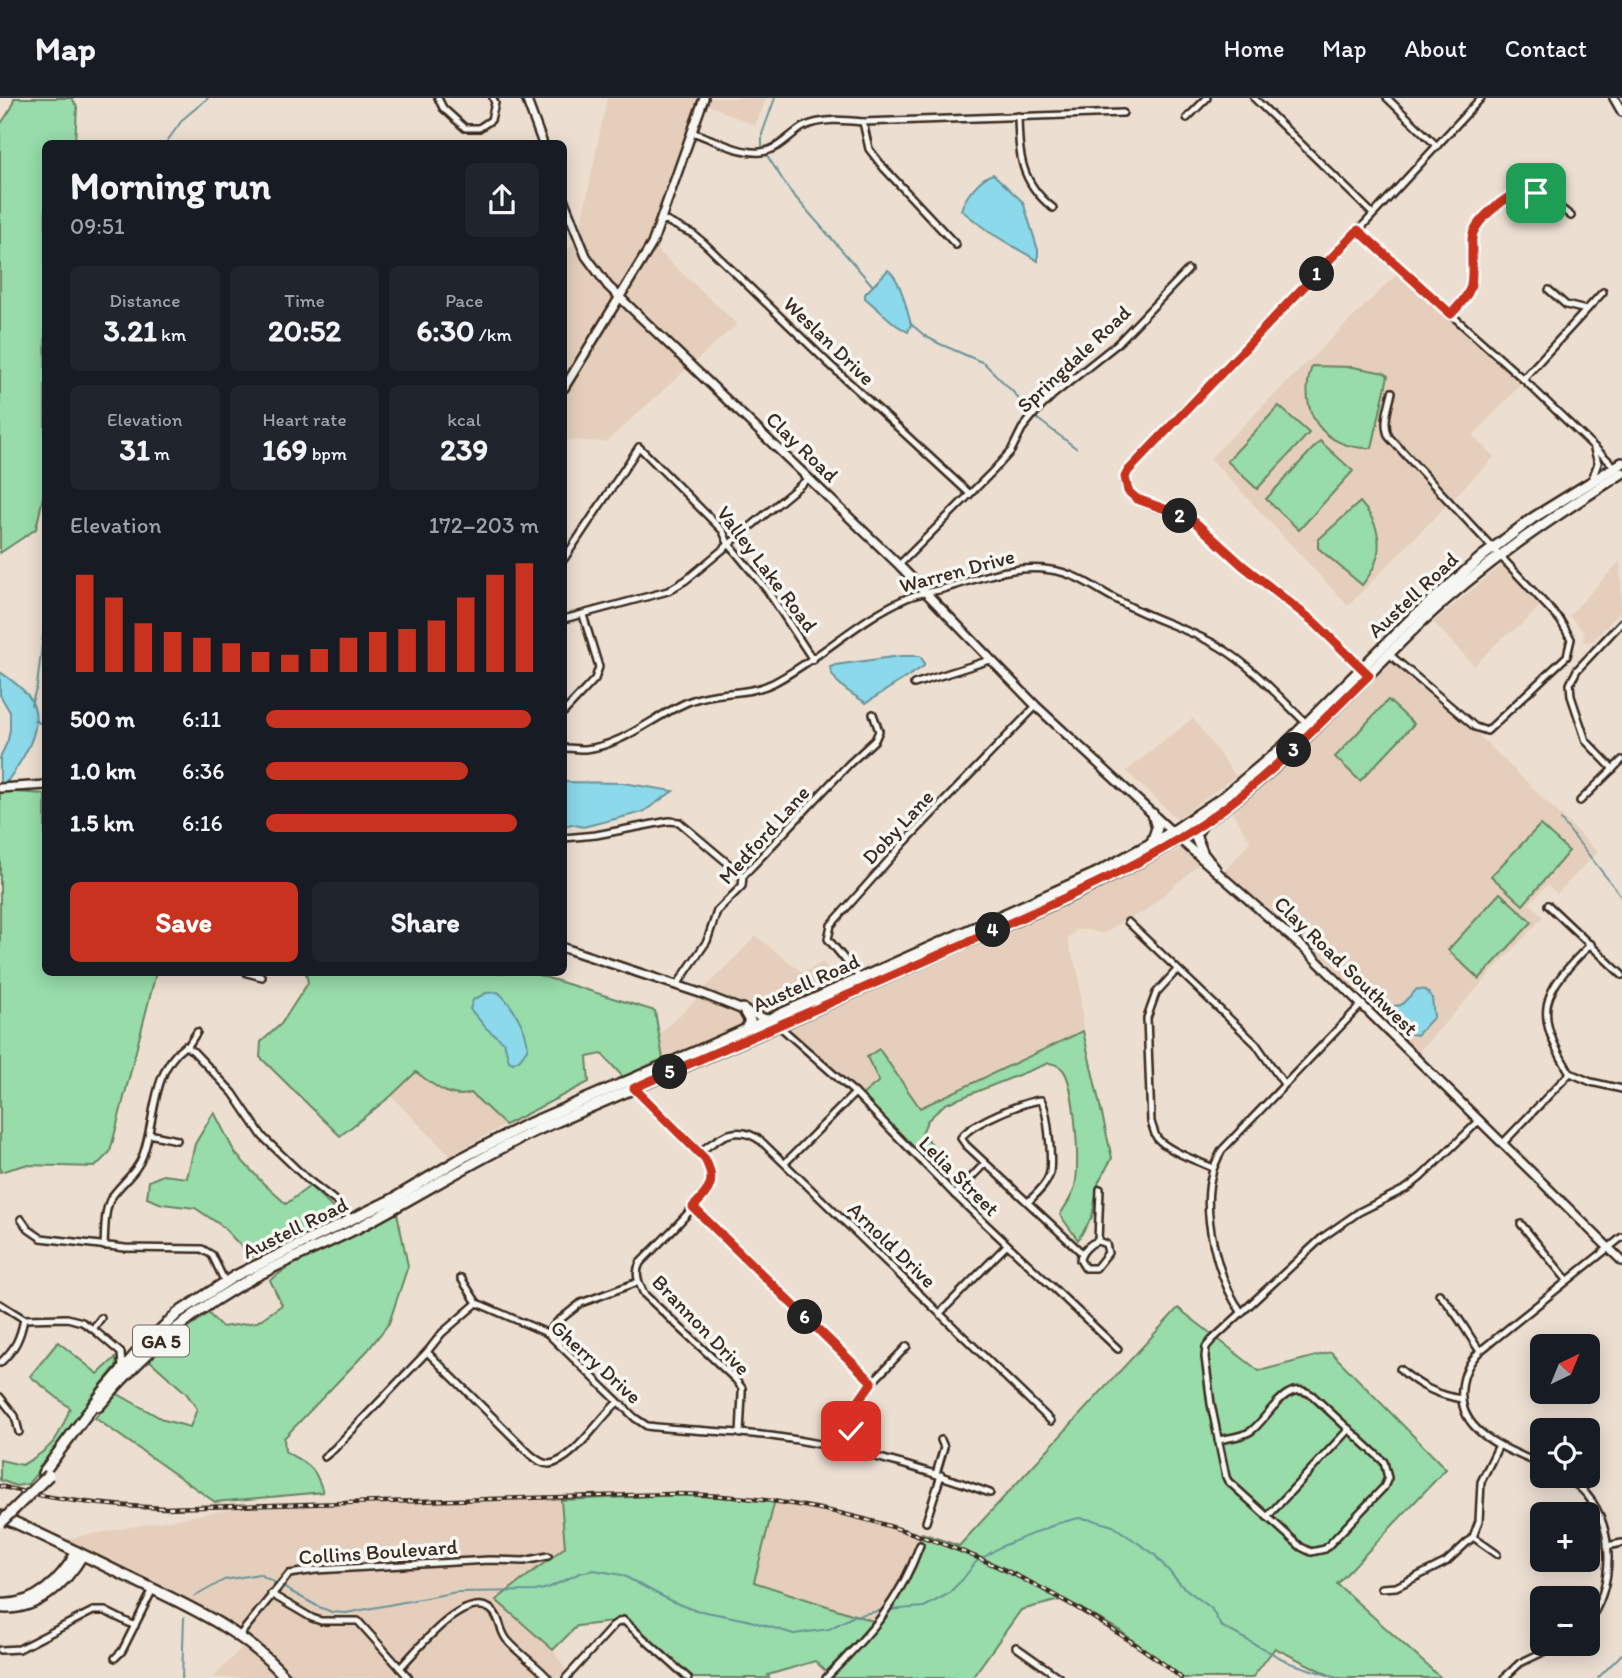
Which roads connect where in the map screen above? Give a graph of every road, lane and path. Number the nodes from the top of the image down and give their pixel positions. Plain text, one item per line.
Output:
1 (438, 98) edge
2 (493, 98) edge
3 (526, 98) edge
4 (704, 98) edge
5 (1207, 98) edge
6 (1254, 98) edge
7 (1387, 98) edge
8 (1481, 98) edge
9 (1614, 98) edge
10 (1622, 112) edge
11 (1123, 113) dead end
12 (1018, 116) junction
13 (1187, 118) dead end
14 (863, 122) junction
15 (692, 132) junction
16 (542, 140) edge
17 (1437, 146) junction
18 (567, 208) edge
19 (1053, 208) dead end
20 (1373, 214) junction
21 (1571, 216) dead end
22 (662, 219) junction
23 (1358, 230) junction
24 (956, 245) dead end
25 (1188, 270) dead end
26 (1549, 290) dead end
27 (1603, 292) dead end
28 (619, 296) junction
29 (1586, 310) junction
30 (1451, 314) junction
31 (1523, 379) junction
32 (567, 383) edge
33 (1392, 392) dead end
34 (1593, 446) junction
35 (1620, 471) edge
36 (809, 478) junction
37 (1589, 484) junction
38 (970, 494) junction
39 (728, 543) junction
40 (1496, 551) junction
41 (567, 555) edge
42 (899, 565) junction
43 (924, 593) junction
44 (583, 615) junction
45 (567, 618) edge
46 (1622, 622) edge
47 (1389, 654) junction
48 (813, 660) junction
49 (990, 660) junction
50 (1365, 671) junction
51 (914, 684) dead end
52 (1036, 706) junction
53 (567, 709) edge
54 (873, 714) dead end
55 (1307, 724) junction
56 (567, 748) edge
57 (1622, 760) edge
58 (1613, 769) junction
59 (42, 785) edge
60 (0, 788) edge
61 (1580, 802) dead end
62 (1153, 814) junction
63 (1202, 824) junction
64 (1176, 835) junction
65 (567, 838) edge
66 (1151, 845) junction
67 (1215, 869) junction
68 (743, 876) junction
69 (1548, 905) dead end
70 (1128, 922) dead end
71 (1591, 944) junction
72 (567, 949) edge
73 (1177, 970) junction
74 (1622, 975) edge
75 (258, 976) edge
76 (262, 977) dead end
77 (860, 978) junction
78 (677, 985) junction
79 (1362, 1004) junction
80 (743, 1009) junction
81 (768, 1019) junction
82 (778, 1025) junction
83 (746, 1029) junction
84 (197, 1032) dead end
85 (188, 1046) junction
86 (1570, 1073) junction
87 (624, 1082) junction
88 (1284, 1084) junction
89 (634, 1088) junction
90 (1622, 1089) edge
91 (855, 1093) junction
92 (1480, 1120) junction
93 (149, 1134) junction
94 (177, 1140) dead end
95 (1503, 1143) junction
96 (699, 1153) junction
97 (785, 1163) junction
98 (985, 1163) junction
99 (1213, 1168) junction
100 (1100, 1189) dead end
101 (955, 1195) junction
102 (1028, 1202) junction
103 (693, 1207) junction
104 (21, 1219) dead end
105 (354, 1224) junction
106 (1521, 1224) dead end
107 (1622, 1237) edge
108 (1098, 1241) junction
109 (1007, 1245) junction
110 (104, 1246) junction
111 (1609, 1246) junction
112 (1082, 1253) junction
113 (1622, 1261) edge
114 (461, 1278) dead end
115 (1567, 1280) junction
116 (225, 1282) junction
117 (638, 1282) junction
118 (1439, 1294) dead end
119 (477, 1303) junction
120 (0, 1304) edge
121 (1242, 1312) junction
122 (940, 1313) junction
123 (101, 1318) dead end
124 (24, 1319) junction
125 (93, 1329) junction
126 (547, 1333) junction
127 (907, 1346) dead end
128 (140, 1349) junction
129 (1118, 1349) dead end
130 (1480, 1351) junction
131 (427, 1352) junction
132 (121, 1353) junction
133 (0, 1363) edge
134 (122, 1369) junction
135 (1400, 1369) dead end
136 (872, 1382) junction
137 (0, 1397) edge
138 (1462, 1399) junction
139 (618, 1402) junction
140 (1051, 1420) dead end
141 (1349, 1429) junction
142 (19, 1432) dead end
143 (740, 1434) junction
144 (941, 1440) dead end
145 (1218, 1440) junction
146 (1499, 1445) junction
147 (846, 1450) junction
148 (324, 1457) dead end
149 (1530, 1459) edge
150 (46, 1474) junction
151 (938, 1474) junction
152 (1580, 1488) edge
153 (990, 1493) dead end
154 (0, 1516) edge
155 (1267, 1517) junction
156 (926, 1522) dead end
157 (0, 1523) edge
158 (1473, 1537) junction
159 (1622, 1543) edge
160 (920, 1545) dead end
161 (1607, 1546) junction
162 (80, 1554) junction
163 (1497, 1554) dead end
164 (548, 1556) dead end
165 (1381, 1588) dead end
166 (153, 1589) junction
167 (271, 1594) junction
168 (1600, 1599) edge
169 (0, 1606) edge
170 (135, 1626) junction
171 (239, 1636) junction
172 (1016, 1647) dead end
173 (0, 1650) edge
174 (1535, 1656) edge
175 (115, 1658) dead end
176 (400, 1668) junction
177 (1055, 1677) edge
178 (286, 1678) edge
179 (409, 1678) edge
180 (548, 1678) edge
181 (566, 1678) edge
182 (688, 1678) edge
183 (826, 1678) edge
184 (1504, 1678) edge

1 - 2 street
3 - 16 street
4 - 15 street
5 - 13 street
6 - 20 street
7 - 17 street
8 - 17 street
9 - 10 street
11 - 12 street
12 - 14 street
12 - 19 street
14 - 15 street
14 - 24 street
15 - 22 street
17 - 20 street
18 - 28 street, Clay Road
20 - 23 street
21 - 30 street
22 - 28 street
22 - 38 street, Weslan Drive
23 - 30 street
23 - 50 street
25 - 38 street, Springdale Road
26 - 29 street
27 - 29 street
28 - 32 street
28 - 36 street, Clay Road
29 - 31 street
30 - 31 street
31 - 34 street
33 - 40 street
34 - 35 street
34 - 37 street
35 - 37 main road, Austell Road / GA 5
35 - 40 main road, Austell Road / GA 5
36 - 39 street
36 - 42 street, Clay Road
37 - 40 main road, Austell Road / GA 5
38 - 42 street, Springdale Road
39 - 41 street, Valley Lake Road
39 - 44 street
39 - 48 street, Valley Lake Road
40 - 47 main road, Austell Road / GA 5
40 - 47 street
40 - 50 main road, Austell Road / GA 5
42 - 43 street, Clay Road
43 - 48 street, Warren Drive
43 - 49 street, Clay Road
43 - 55 street, Warren Drive
44 - 45 street
44 - 53 street
46 - 58 street
47 - 50 main road, Austell Road / GA 5
48 - 56 street, Warren Drive
49 - 51 street
49 - 52 street, Clay Road
50 - 55 main road, Austell Road / GA 5
50 - 63 main road, Austell Road / GA 5
52 - 62 street, Clay Road Southwest
52 - 77 street, Doby Lane
54 - 68 street, Medford Lane
55 - 64 main road, Austell Road / GA 5
57 - 58 street
58 - 61 street
59 - 60 street
62 - 64 street, Clay Road Southwest
62 - 66 main road
63 - 64 main road, Austell Road / GA 5
63 - 67 main road
64 - 66 main road, Austell Road / GA 5
64 - 67 street, Clay Road Southwest
64 - 82 main road, Austell Road / GA 5
65 - 68 street
66 - 77 main road, Austell Road / GA 5
67 - 79 street, Clay Road Southwest
68 - 78 street, Medford Lane
69 - 71 street
70 - 73 street
71 - 74 street
71 - 86 street
72 - 78 street
73 - 88 street
73 - 99 street
75 - 76 street
77 - 81 main road, Austell Road / GA 5
78 - 80 street
79 - 88 street
79 - 92 street, Clay Road Southwest
80 - 81 street
80 - 83 main road
81 - 82 street
81 - 83 main road, Austell Road / GA 5
82 - 89 main road, Austell Road / GA 5
82 - 91 street, Lelia Street
83 - 87 main road, Austell Road / GA 5
84 - 85 street
85 - 93 street
85 - 105 street
86 - 90 street
86 - 95 street
87 - 89 street, Brannon Drive
87 - 105 main road, Austell Road / GA 5
88 - 99 street
89 - 96 street, Brannon Drive
89 - 105 main road, Austell Road / GA 5
91 - 97 street
91 - 101 street, Lelia Street
92 - 95 street, Clay Road Southwest
92 - 121 street
93 - 94 street
93 - 110 street
95 - 111 street, Clay Road Southwest
96 - 97 street, Arnold Drive
96 - 103 street, Brannon Drive
97 - 122 street, Arnold Drive
98 - 101 street
98 - 102 street
98 - 102 street
99 - 121 street
100 - 108 street
101 - 109 street, Lelia Street
102 - 112 street
103 - 117 street, Brannon Drive
103 - 136 street
104 - 110 street
105 - 116 main road, Austell Road / GA 5
105 - 150 main road, Austell Road / GA 5
106 - 115 street
107 - 111 street
108 - 112 street
108 - 112 street
109 - 122 street
109 - 129 street, Lelia Street
110 - 116 street
111 - 113 street, Clay Road Southwest
111 - 115 street
114 - 119 street
115 - 130 street
116 - 128 main road, Austell Road / GA 5
117 - 126 street
117 - 143 street, Brannon Drive
118 - 130 street
119 - 126 street, Gherry Drive
119 - 131 street
120 - 124 street
121 - 145 street
122 - 140 street, Arnold Drive
123 - 125 street
124 - 125 street
124 - 133 street
125 - 132 street
126 - 139 street, Gherry Drive
127 - 136 street
128 - 132 street
128 - 134 main road, Austell Road / GA 5
130 - 138 street
131 - 139 street
131 - 148 street
132 - 134 street
134 - 150 main road, Austell Road / GA 5
135 - 138 street
136 - 147 street
137 - 142 street
138 - 146 street
139 - 143 street, Gherry Drive
141 - 145 street
141 - 155 street
141 - 155 street
143 - 147 street, Gherry Drive
144 - 151 street
145 - 155 street
146 - 149 street
146 - 158 street
147 - 151 street, Gherry Drive
150 - 154 main road, Austell Road / GA 5, bridge
150 - 157 main road, Austell Road / GA 5, bridge
151 - 153 street, Gherry Drive
151 - 156 street
152 - 161 street
154 - 162 main road
158 - 163 street
158 - 165 street
159 - 161 street
160 - 183 street
161 - 168 street
162 - 166 main road
162 - 169 main road
164 - 167 street, Collins Boulevard
166 - 170 street
166 - 171 main road
167 - 171 street, Collins Boulevard
167 - 176 street
170 - 173 street
170 - 175 street
171 - 178 main road
172 - 177 street
174 - 184 street
176 - 179 street
176 - 180 street
181 - 182 street

